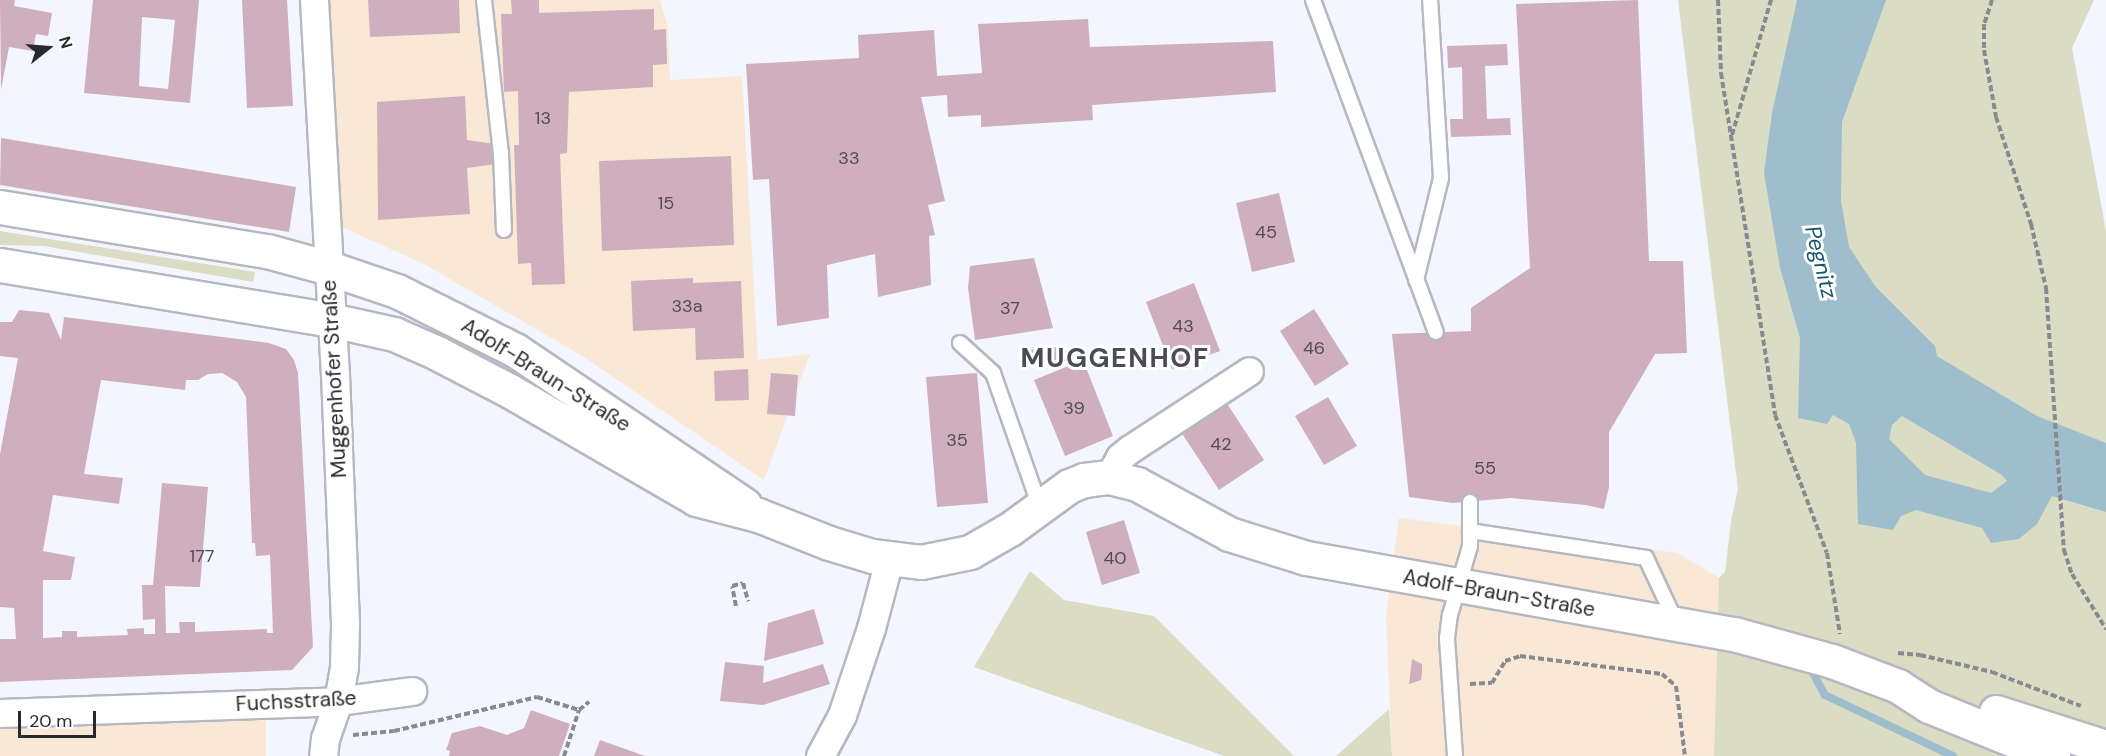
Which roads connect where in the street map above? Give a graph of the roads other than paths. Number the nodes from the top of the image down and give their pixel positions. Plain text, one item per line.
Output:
1 (314, 0) edge
2 (484, 0) edge
3 (1313, 0) edge
4 (1430, 0) edge
5 (0, 207) edge
6 (504, 230) dead end
7 (0, 265) edge
8 (329, 268) junction
9 (1416, 280) junction
10 (331, 321) junction
11 (1436, 332) dead end
12 (960, 343) dead end
13 (1249, 370) dead end
14 (1109, 477) junction
15 (1470, 502) dead end
16 (1040, 507) junction
17 (758, 515) junction
18 (1470, 531) junction
19 (889, 560) junction
20 (1459, 586) junction
21 (1677, 624) junction
22 (1898, 686) junction
23 (412, 691) dead end
24 (338, 700) junction
25 (0, 713) edge
26 (324, 747) edge
27 (2106, 747) edge
28 (820, 756) edge
29 (1455, 756) edge
30 (2053, 756) edge

1 - 8 street, Muggenhofer Straße
2 - 6 lane
3 - 9 lane
4 - 9 lane
5 - 8 main road, Adolf-Braun-Straße
7 - 10 main road, Adolf-Braun-Straße
8 - 10 street, Muggenhofer Straße
8 - 17 main road, Adolf-Braun-Straße
9 - 11 lane
10 - 17 main road, Adolf-Braun-Straße
10 - 24 street, Muggenhofer Straße
12 - 16 lane
13 - 14 street
14 - 16 main road, Adolf-Braun-Straße
14 - 20 main road, Adolf-Braun-Straße
15 - 18 lane
16 - 19 main road, Adolf-Braun-Straße
17 - 19 main road, Adolf-Braun-Straße
18 - 20 lane
18 - 21 lane
19 - 28 street
20 - 21 main road, Adolf-Braun-Straße
20 - 29 lane
21 - 22 main road, Adolf-Braun-Straße
22 - 27 main road, Adolf-Braun-Straße
22 - 30 main road, Adolf-Braun-Straße
23 - 24 street, Fuchsstraße
24 - 25 street, Fuchsstraße
24 - 26 street, Muggenhofer Straße

